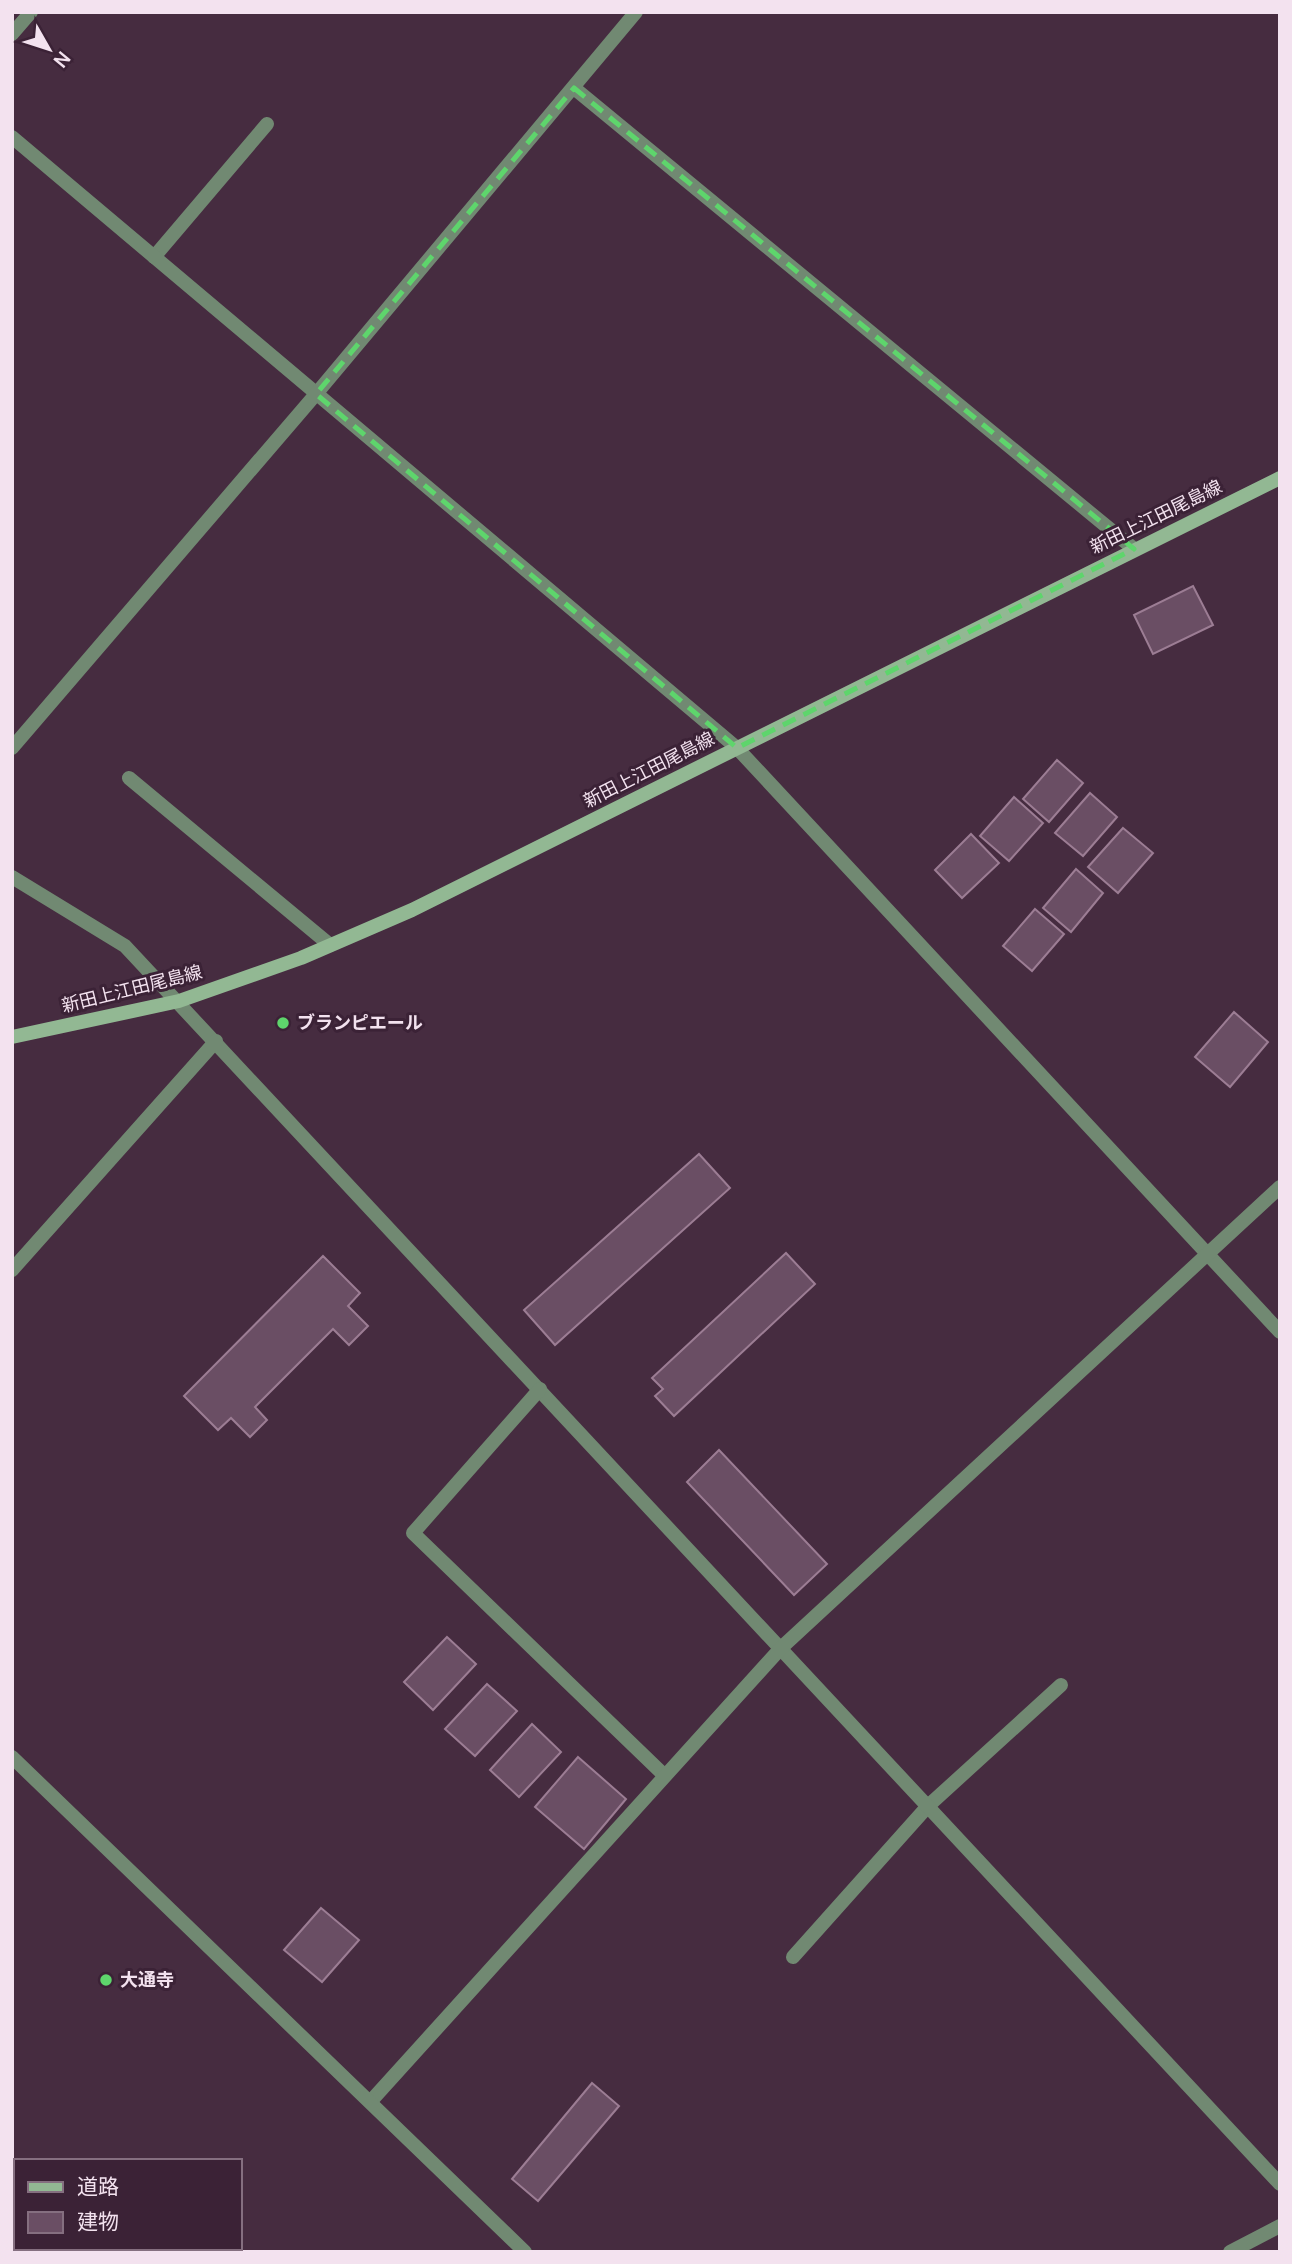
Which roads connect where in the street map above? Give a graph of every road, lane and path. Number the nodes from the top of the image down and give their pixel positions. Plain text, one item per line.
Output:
1 (31, 12) edge
2 (636, 12) edge
3 (12, 34) edge
4 (574, 88) junction
5 (267, 124) dead end
6 (12, 137) edge
7 (154, 257) junction
8 (316, 394) junction
9 (1280, 478) edge
10 (1134, 549) junction
11 (12, 748) edge
12 (737, 748) junction
13 (130, 778) dead end
14 (12, 877) edge
15 (330, 945) junction
16 (179, 1001) junction
17 (12, 1037) edge
18 (216, 1041) junction
19 (1280, 1187) edge
20 (1208, 1254) junction
21 (12, 1270) edge
22 (1280, 1332) edge
23 (540, 1389) junction
24 (781, 1648) junction
25 (1061, 1685) dead end
26 (12, 1757) edge
27 (664, 1775) junction
28 (928, 1806) junction
29 (793, 1957) dead end
30 (371, 2101) junction
31 (1280, 2184) edge
32 (1280, 2226) edge
33 (525, 2252) edge
34 (1230, 2252) edge

1 - 3 street
2 - 4 street
4 - 8 street
4 - 10 street
5 - 7 street
6 - 7 street
7 - 8 street
8 - 11 street
8 - 12 street
9 - 10 main road, 新田上江田尾島線
10 - 12 main road, 新田上江田尾島線
12 - 15 main road, 新田上江田尾島線
12 - 20 street
13 - 15 street
14 - 16 street
15 - 16 main road, 新田上江田尾島線
16 - 17 main road, 新田上江田尾島線
16 - 18 street
18 - 21 street
18 - 23 street
19 - 20 street
20 - 22 street
20 - 24 street
23 - 24 street
23 - 27 street
24 - 27 street
24 - 28 street
25 - 28 street
26 - 30 street
27 - 30 street
28 - 29 street
28 - 31 street
30 - 33 street
32 - 34 street

